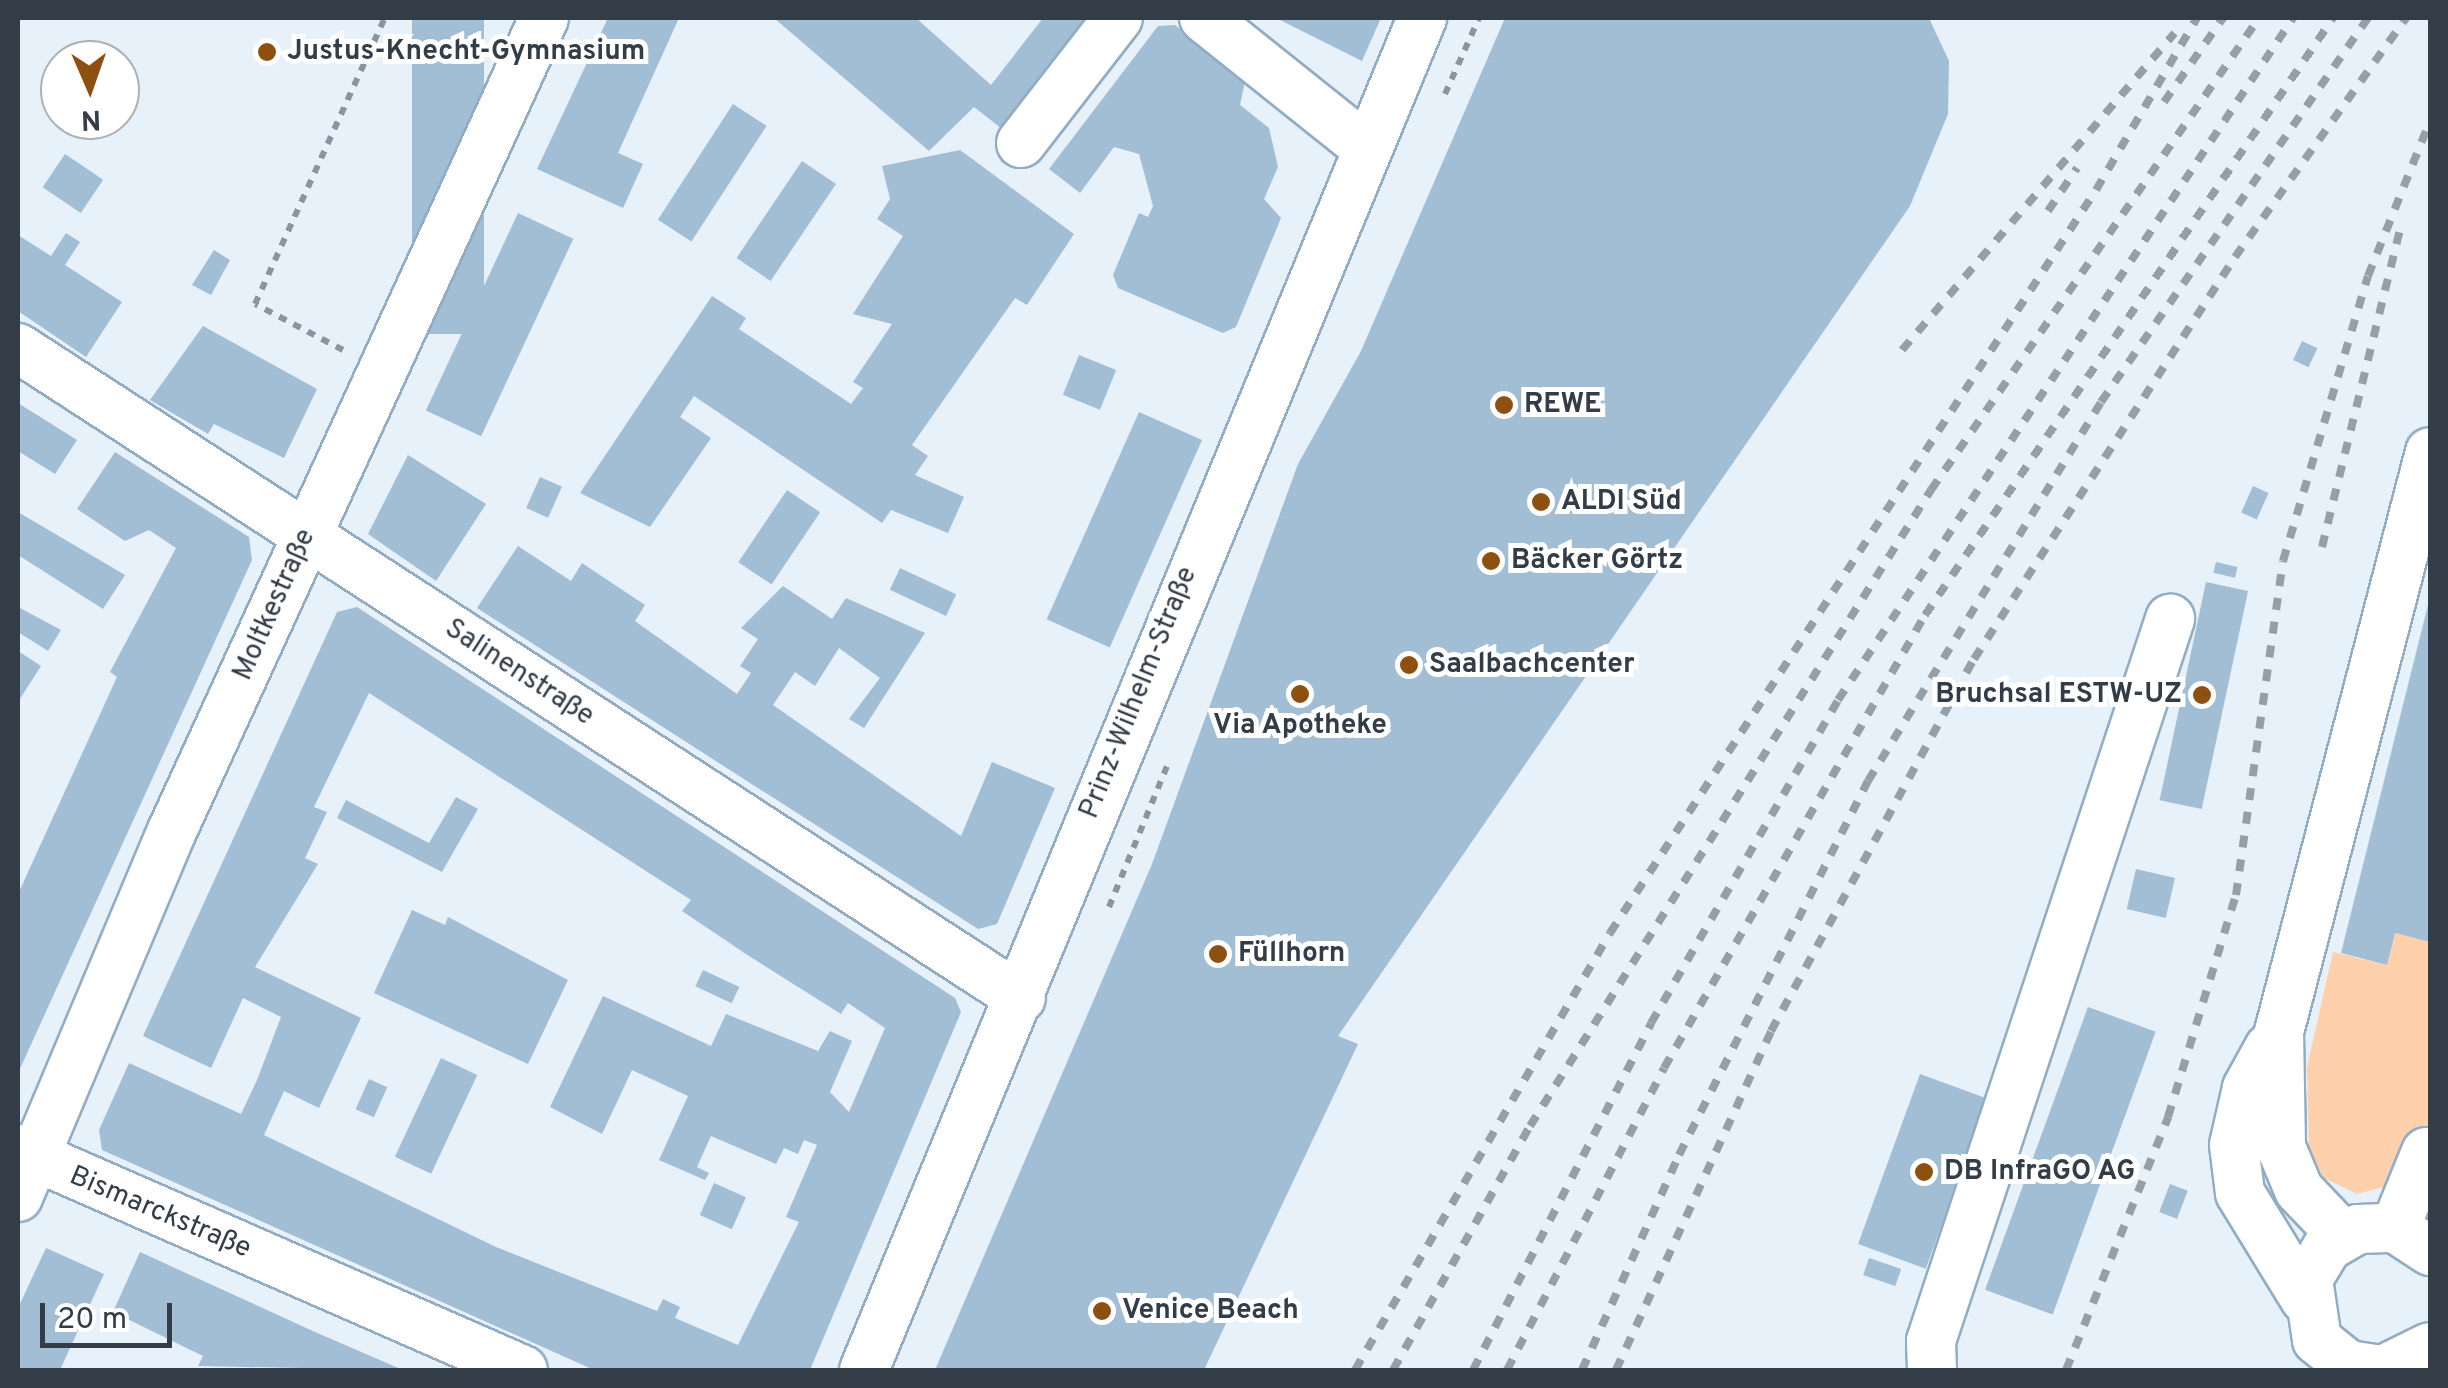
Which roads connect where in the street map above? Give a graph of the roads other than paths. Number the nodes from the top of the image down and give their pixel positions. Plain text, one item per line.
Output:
1 (544, 18) edge
2 (1118, 18) edge
3 (1204, 18) edge
4 (1422, 18) edge
5 (1021, 143) dead end
6 (1363, 145) junction
7 (18, 348) edge
8 (2430, 452) edge
9 (306, 534) junction
10 (2170, 619) dead end
11 (1020, 998) junction
12 (2278, 1032) junction
13 (2426, 1152) dead end
14 (24, 1168) edge
15 (2342, 1235) junction
16 (2413, 1239) edge
17 (2305, 1299) junction
18 (2334, 1363) edge
19 (2399, 1365) edge
20 (523, 1370) edge
21 (864, 1370) edge
22 (1932, 1370) edge

1 - 9 street, Moltkestraße
2 - 5 street
3 - 6 street
4 - 6 street, Prinz-Wilhelm-Straße
6 - 11 street, Prinz-Wilhelm-Straße
7 - 9 street, Salinenstraße
8 - 12 street
9 - 11 street, Salinenstraße
9 - 14 street, Moltkestraße
10 - 22 street
11 - 21 street, Prinz-Wilhelm-Straße
12 - 15 street
12 - 17 street
13 - 16 street
14 - 20 street, Bismarckstraße
15 - 16 street
15 - 17 street
17 - 18 street
18 - 19 street

